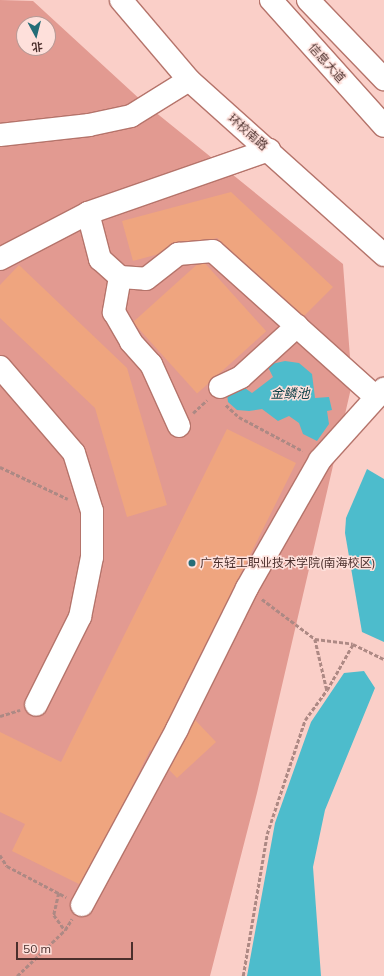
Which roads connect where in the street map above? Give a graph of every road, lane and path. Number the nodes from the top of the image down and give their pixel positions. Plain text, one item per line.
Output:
1 (121, 0) edge
2 (271, 0) edge
3 (308, 0) edge
4 (384, 78) edge
5 (189, 80) junction
6 (384, 126) edge
7 (0, 135) edge
8 (269, 150) junction
9 (88, 214) junction
10 (384, 255) edge
11 (0, 259) edge
12 (120, 277) junction
13 (297, 326) junction
14 (0, 367) edge
15 (220, 387) junction
16 (380, 393) edge
17 (179, 426) joint
18 (320, 460) junction
19 (0, 467) edge
20 (92, 511) junction
21 (247, 588) junction
22 (315, 639) junction
23 (353, 644) junction
24 (384, 659) edge
25 (327, 690) junction
26 (36, 705) dead end
27 (0, 855) edge
28 (59, 893) junction
29 (82, 905) junction
30 (65, 930) junction
31 (17, 976) edge
32 (243, 976) edge

1 - 5 street, 环校南路
2 - 6 street, 信息大道
3 - 4 street
5 - 7 street
5 - 8 street, 环校南路
8 - 9 street
8 - 10 street, 环校南路
9 - 11 street
9 - 12 street
12 - 13 street
12 - 17 street
13 - 15 street
13 - 16 street
14 - 20 street
15 - 17 path
15 - 18 path
16 - 18 street
18 - 21 street
19 - 20 path
20 - 26 street
21 - 22 path
21 - 29 street
22 - 23 path
22 - 25 path
23 - 24 path
23 - 25 path
25 - 32 path
27 - 28 path
28 - 29 path
28 - 30 path
29 - 30 path
30 - 31 path

